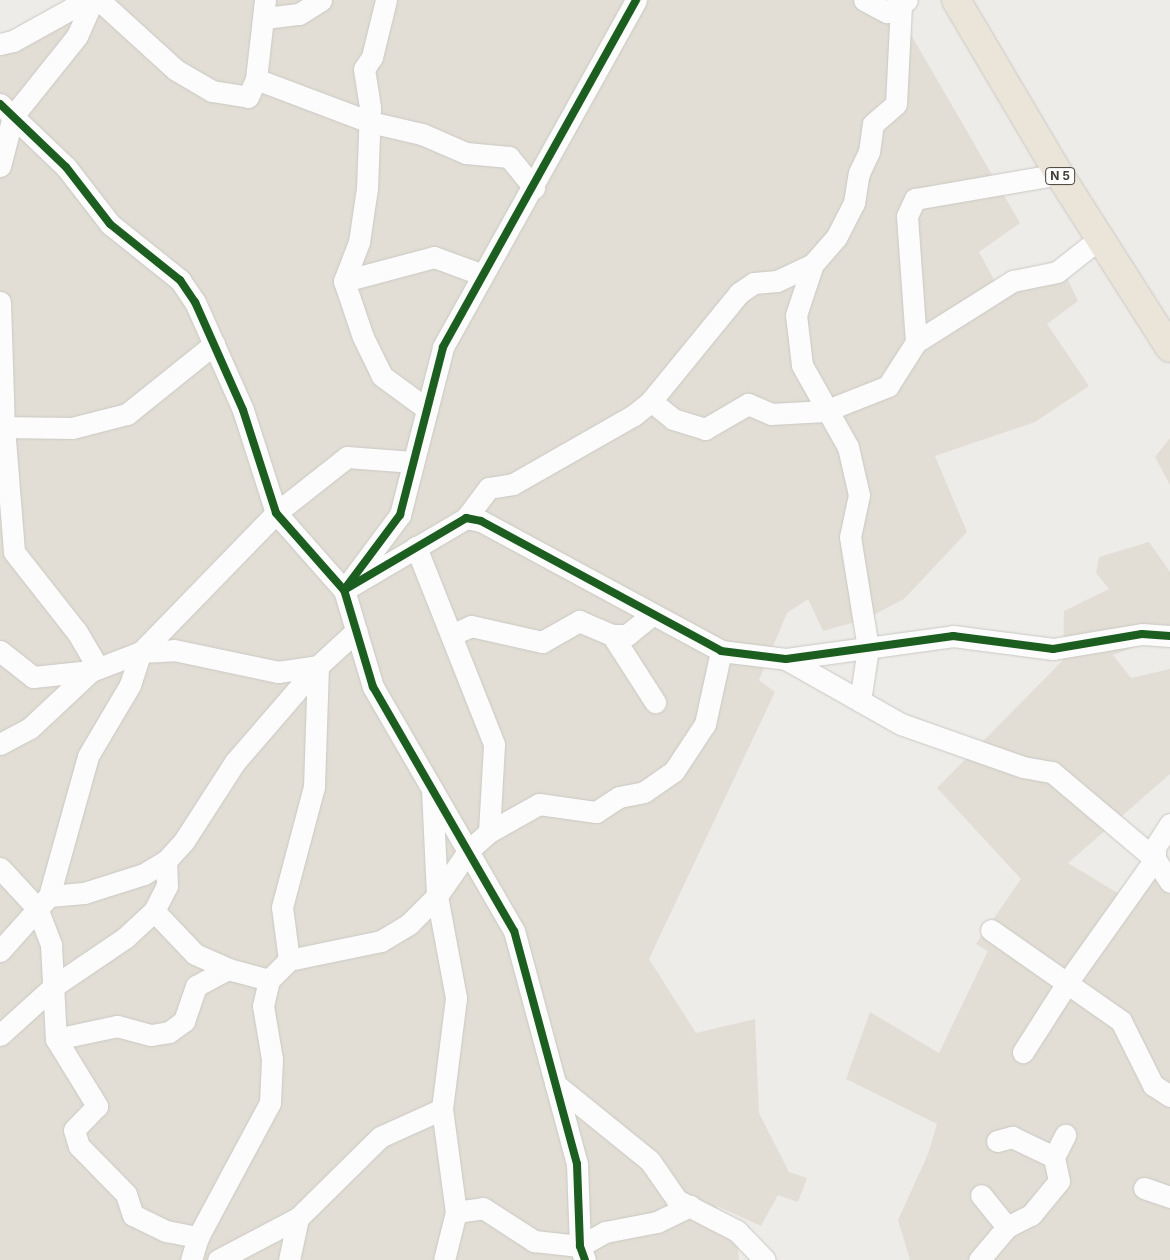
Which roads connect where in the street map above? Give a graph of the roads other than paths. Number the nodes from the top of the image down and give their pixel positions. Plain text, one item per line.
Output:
1 (87, 0) edge
2 (93, 0) edge
3 (99, 0) edge
4 (321, 0) edge
5 (386, 0) edge
6 (636, 0) edge
7 (864, 0) edge
8 (956, 0) edge
9 (904, 3) edge
10 (265, 9) edge
11 (0, 44) edge
12 (256, 79) junction
13 (6, 110) edge
14 (370, 122) junction
15 (0, 166) edge
16 (1059, 174) junction
17 (534, 188) junction
18 (1100, 238) junction
19 (813, 264) junction
20 (483, 275) junction
21 (344, 280) junction
22 (0, 302) edge
23 (916, 342) junction
24 (214, 344) junction
25 (1170, 348) edge
26 (651, 400) junction
27 (427, 409) junction
28 (826, 411) junction
29 (2, 427) edge
30 (413, 462) junction
31 (276, 513) junction
32 (466, 518) junction
33 (416, 547) junction
34 (344, 590) junction
35 (652, 615) junction
36 (356, 631) junction
37 (451, 635) junction
38 (612, 635) junction
39 (1170, 636) edge
40 (868, 648) junction
41 (721, 651) junction
42 (141, 652) junction
43 (786, 659) junction
44 (4, 662) edge
45 (318, 666) junction
46 (95, 669) junction
47 (860, 701) junction
48 (655, 702) dead end
49 (0, 744) edge
50 (432, 786) junction
51 (1170, 824) edge
52 (489, 832) junction
53 (469, 850) junction
54 (1155, 859) junction
55 (166, 861) junction
56 (0, 868) edge
57 (1170, 882) edge
58 (436, 896) junction
59 (43, 902) junction
60 (154, 911) junction
61 (991, 930) dead end
62 (0, 951) edge
63 (288, 960) junction
64 (228, 969) junction
65 (269, 980) junction
66 (1068, 982) junction
67 (54, 986) junction
68 (0, 1035) edge
69 (56, 1039) junction
70 (1023, 1052) dead end
71 (555, 1084) junction
72 (1170, 1096) edge
73 (442, 1109) junction
74 (1065, 1134) dead end
75 (997, 1141) dead end
76 (1054, 1157) junction
77 (1144, 1188) dead end
78 (981, 1195) dead end
79 (1170, 1197) edge
80 (690, 1206) junction
81 (456, 1212) junction
82 (298, 1218) junction
83 (1006, 1227) junction
84 (198, 1237) junction
85 (582, 1253) edge
86 (191, 1260) edge
87 (218, 1260) edge
88 (289, 1260) edge
89 (444, 1260) edge
90 (765, 1260) edge
91 (979, 1260) edge

1 - 11 street
2 - 13 street
3 - 12 street
4 - 10 street
5 - 14 street
6 - 17 street
7 - 9 street
8 - 16 highway, N 5
9 - 19 street
10 - 12 street
12 - 14 street
13 - 15 street
13 - 24 street
14 - 17 street
14 - 21 street
16 - 18 highway, N 5
16 - 23 street
17 - 20 street
18 - 23 street
18 - 25 highway, N 5
19 - 26 street
19 - 28 street
20 - 21 street
20 - 27 street
21 - 27 street
22 - 29 street
23 - 28 street
24 - 29 street
24 - 31 street
26 - 28 street
26 - 32 street
27 - 30 street
28 - 40 street
29 - 46 street
30 - 31 street
30 - 34 street
31 - 34 street
31 - 42 street
32 - 33 street
32 - 35 street
33 - 34 street
33 - 37 street
34 - 36 street
35 - 38 street
35 - 41 street
36 - 45 street
36 - 50 street
37 - 38 street
37 - 52 street
38 - 48 street
39 - 40 street
40 - 43 street
40 - 47 street
41 - 43 street
41 - 52 street
42 - 45 street
42 - 46 street
42 - 59 street
43 - 47 street
44 - 46 street
45 - 55 street
45 - 63 street
46 - 49 street
47 - 54 street
50 - 53 street
50 - 58 street
51 - 54 street
52 - 53 street
53 - 58 street
53 - 71 street
54 - 57 street
54 - 66 street
55 - 59 street
55 - 60 street
56 - 59 street
58 - 63 street
58 - 73 street
59 - 62 street
59 - 67 street
60 - 64 street
60 - 67 street
61 - 66 street
63 - 65 street
64 - 65 street
64 - 69 street
65 - 84 street
66 - 70 street
66 - 72 street
67 - 68 street
67 - 69 street
69 - 84 street
71 - 80 street
71 - 85 street
73 - 81 street
73 - 82 street
74 - 76 street
75 - 76 street
76 - 83 street
77 - 79 street
78 - 83 street
80 - 85 street
80 - 90 street
81 - 85 street
81 - 89 street
82 - 87 street
82 - 88 street
83 - 91 street
84 - 86 street

